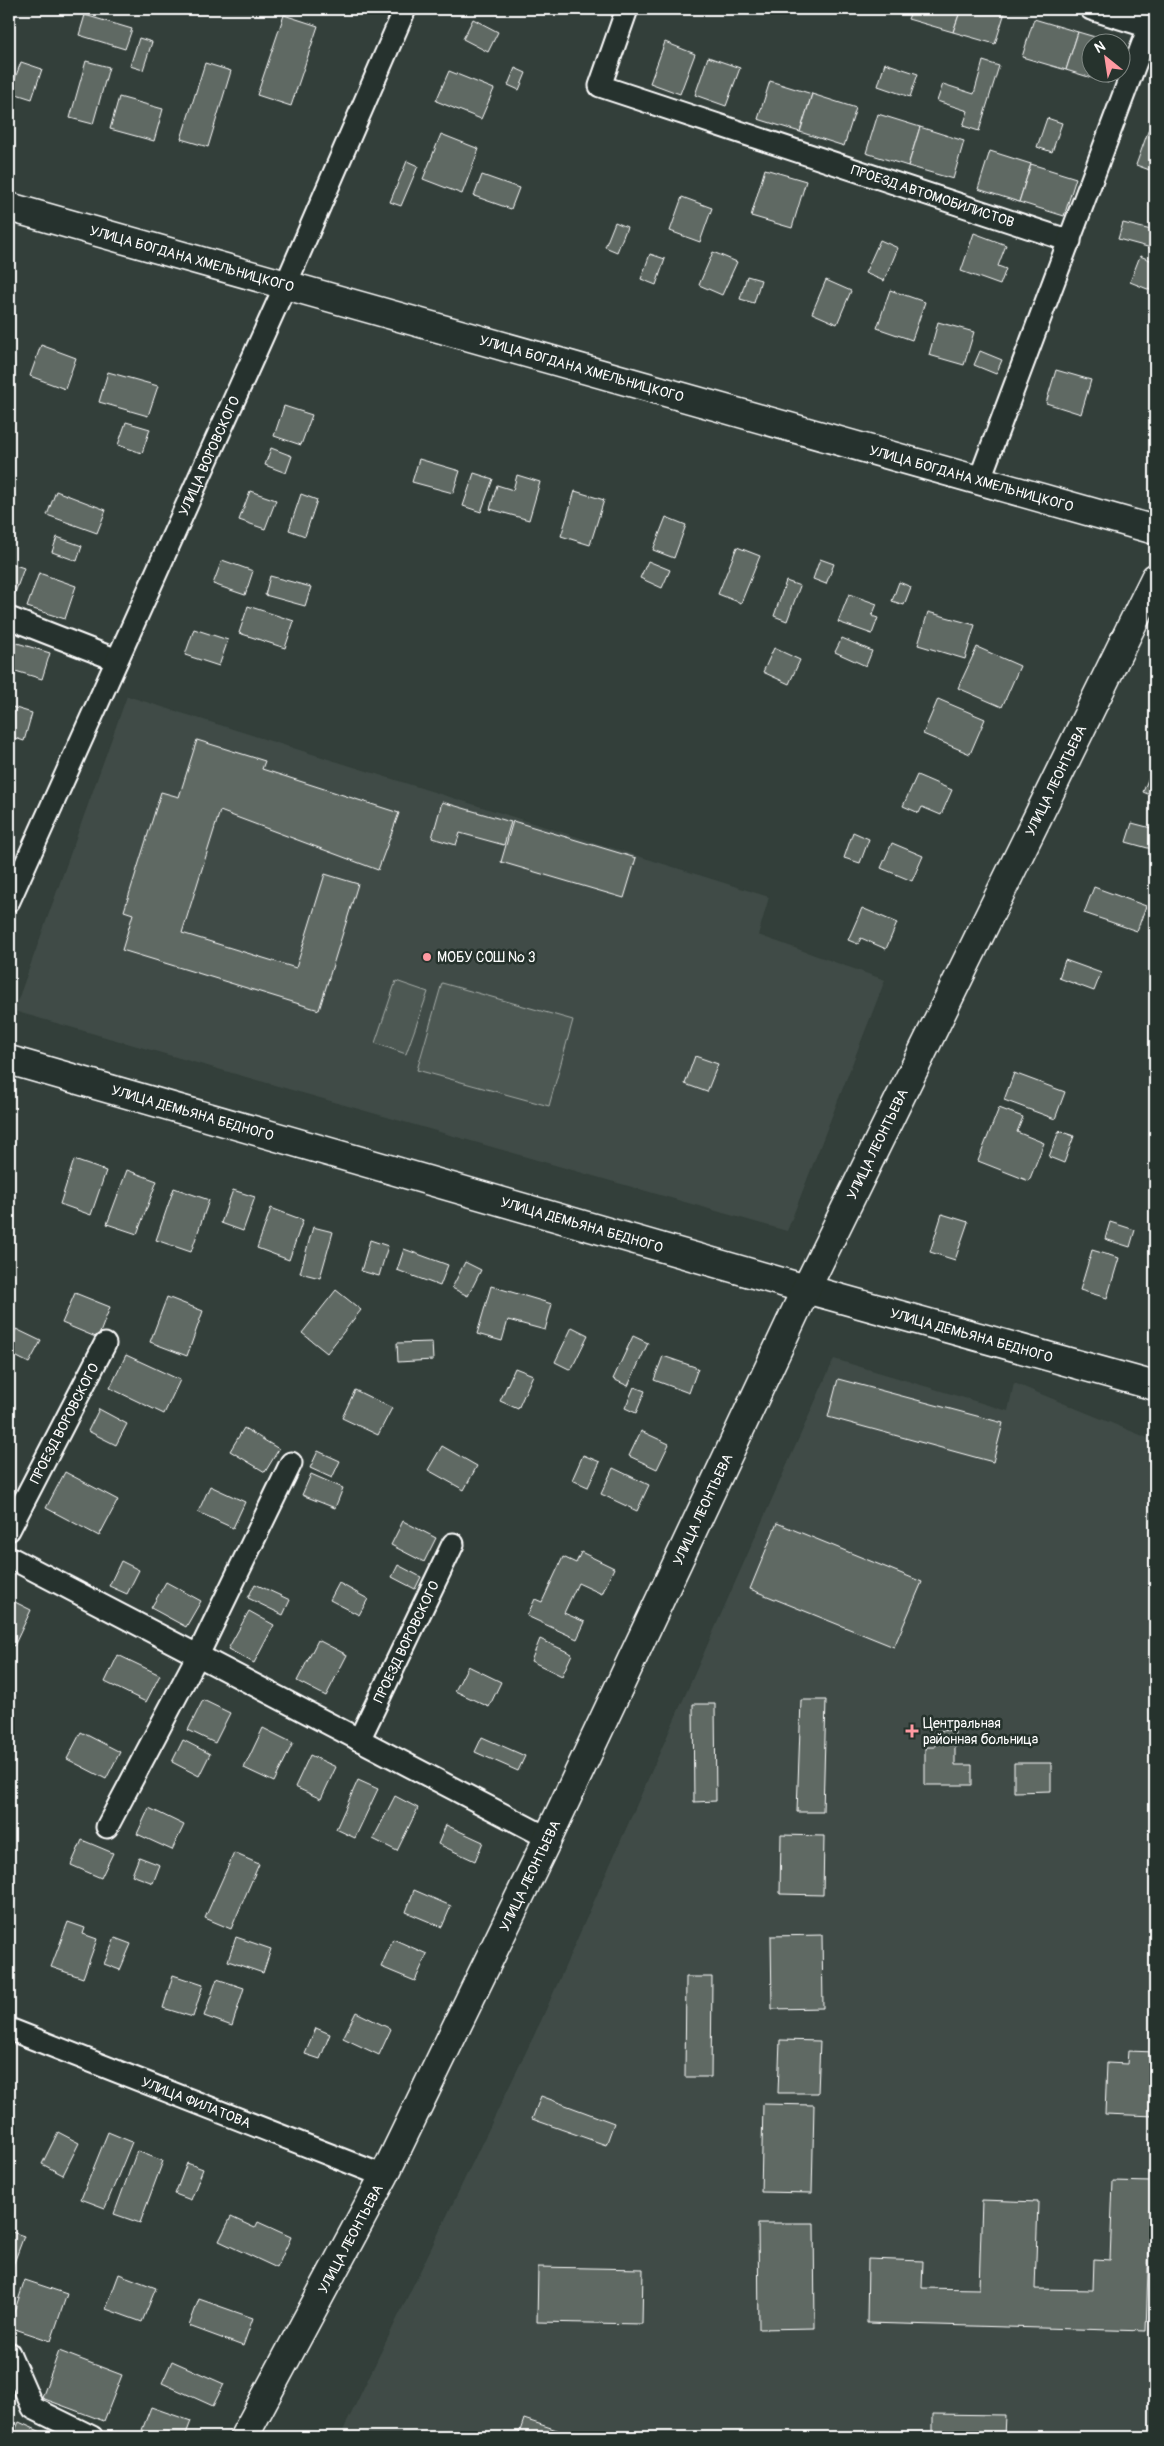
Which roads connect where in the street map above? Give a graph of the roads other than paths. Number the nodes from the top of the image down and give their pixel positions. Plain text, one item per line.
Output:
1 (404, 9) edge
2 (627, 9) edge
3 (1091, 9) edge
4 (1152, 18) edge
5 (9, 207) edge
6 (1070, 241) junction
7 (286, 284) junction
8 (979, 481) junction
9 (1155, 530) edge
10 (1155, 578) edge
11 (9, 618) edge
12 (117, 660) junction
13 (9, 901) edge
14 (9, 1060) edge
15 (806, 1289) junction
16 (105, 1344) dead end
17 (1155, 1386) edge
18 (291, 1463) dead end
19 (9, 1530) edge
20 (453, 1544) dead end
21 (9, 1557) edge
22 (198, 1655) junction
23 (359, 1740) junction
24 (107, 1827) dead end
25 (548, 1838) junction
26 (9, 2029) edge
27 (384, 2176) junction
28 (9, 2353) edge
29 (92, 2437) edge
30 (244, 2437) edge

1 - 7 street, УЛИЦА ВОРОВСКОГО
2 - 6 street, ПРОЕЗД АВТОМОБИЛИСТОВ
3 - 4 street
4 - 6 street
5 - 7 street, УЛИЦА БОГДАНА ХМЕЛЬНИЦКОГО
6 - 8 street
7 - 8 street, УЛИЦА БОГДАНА ХМЕЛЬНИЦКОГО
7 - 12 street, УЛИЦА ВОРОВСКОГО
8 - 9 street, УЛИЦА БОГДАНА ХМЕЛЬНИЦКОГО
10 - 15 street, УЛИЦА ЛЕОНТЬЕВА
11 - 12 street
12 - 13 street, УЛИЦА ВОРОВСКОГО
14 - 15 street, УЛИЦА ДЕМЬЯНА БЕДНОГО
15 - 17 street, УЛИЦА ДЕМЬЯНА БЕДНОГО
15 - 25 street, УЛИЦА ЛЕОНТЬЕВА
16 - 19 street, ПРОЕЗД ВОРОВСКОГО
18 - 22 street
20 - 23 street, ПРОЕЗД ВОРОВСКОГО
21 - 22 street
22 - 23 street
22 - 24 street
23 - 25 street
25 - 27 street, УЛИЦА ЛЕОНТЬЕВА
26 - 27 street, УЛИЦА ФИЛАТОВА
27 - 30 street, УЛИЦА ЛЕОНТЬЕВА
28 - 29 street

